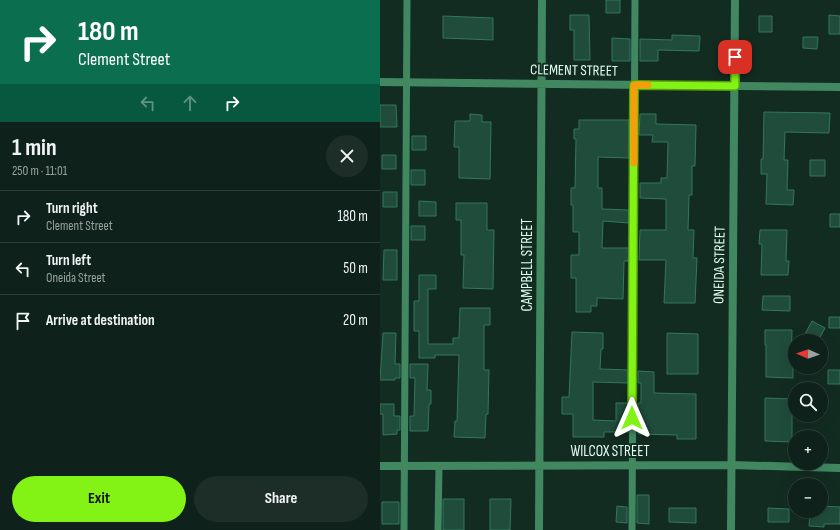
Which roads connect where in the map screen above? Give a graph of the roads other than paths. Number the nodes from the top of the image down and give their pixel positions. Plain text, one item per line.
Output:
1 (407, 0) edge
2 (542, 0) edge
3 (635, 0) edge
4 (735, 0) edge
5 (380, 82) edge
6 (407, 83) junction
7 (542, 84) junction
8 (634, 85) junction
9 (735, 86) junction
10 (840, 86) edge
11 (731, 465) junction
12 (380, 466) edge
13 (405, 466) junction
14 (439, 466) junction
15 (540, 466) junction
16 (632, 466) junction
17 (840, 468) edge
18 (404, 530) edge
19 (438, 530) edge
20 (539, 530) edge
21 (632, 530) edge
22 (731, 530) edge

1 - 6 lane
2 - 7 street, CAMPBELL STREET
3 - 8 lane
4 - 9 street, ONEIDA STREET
5 - 6 street, CLEMENT STREET
6 - 7 street, CLEMENT STREET
6 - 13 lane
7 - 8 street, CLEMENT STREET
7 - 15 street, CAMPBELL STREET
8 - 9 street, CLEMENT STREET
8 - 16 lane
9 - 10 street, CLEMENT STREET
9 - 11 street, ONEIDA STREET
11 - 16 street, WILCOX STREET
11 - 17 street, WILCOX STREET
11 - 22 street, ONEIDA STREET
12 - 13 street, WILCOX STREET
13 - 14 street, WILCOX STREET
13 - 18 lane
14 - 15 street, WILCOX STREET
14 - 19 lane
15 - 16 street, WILCOX STREET
15 - 20 street, CAMPBELL STREET
16 - 21 lane

